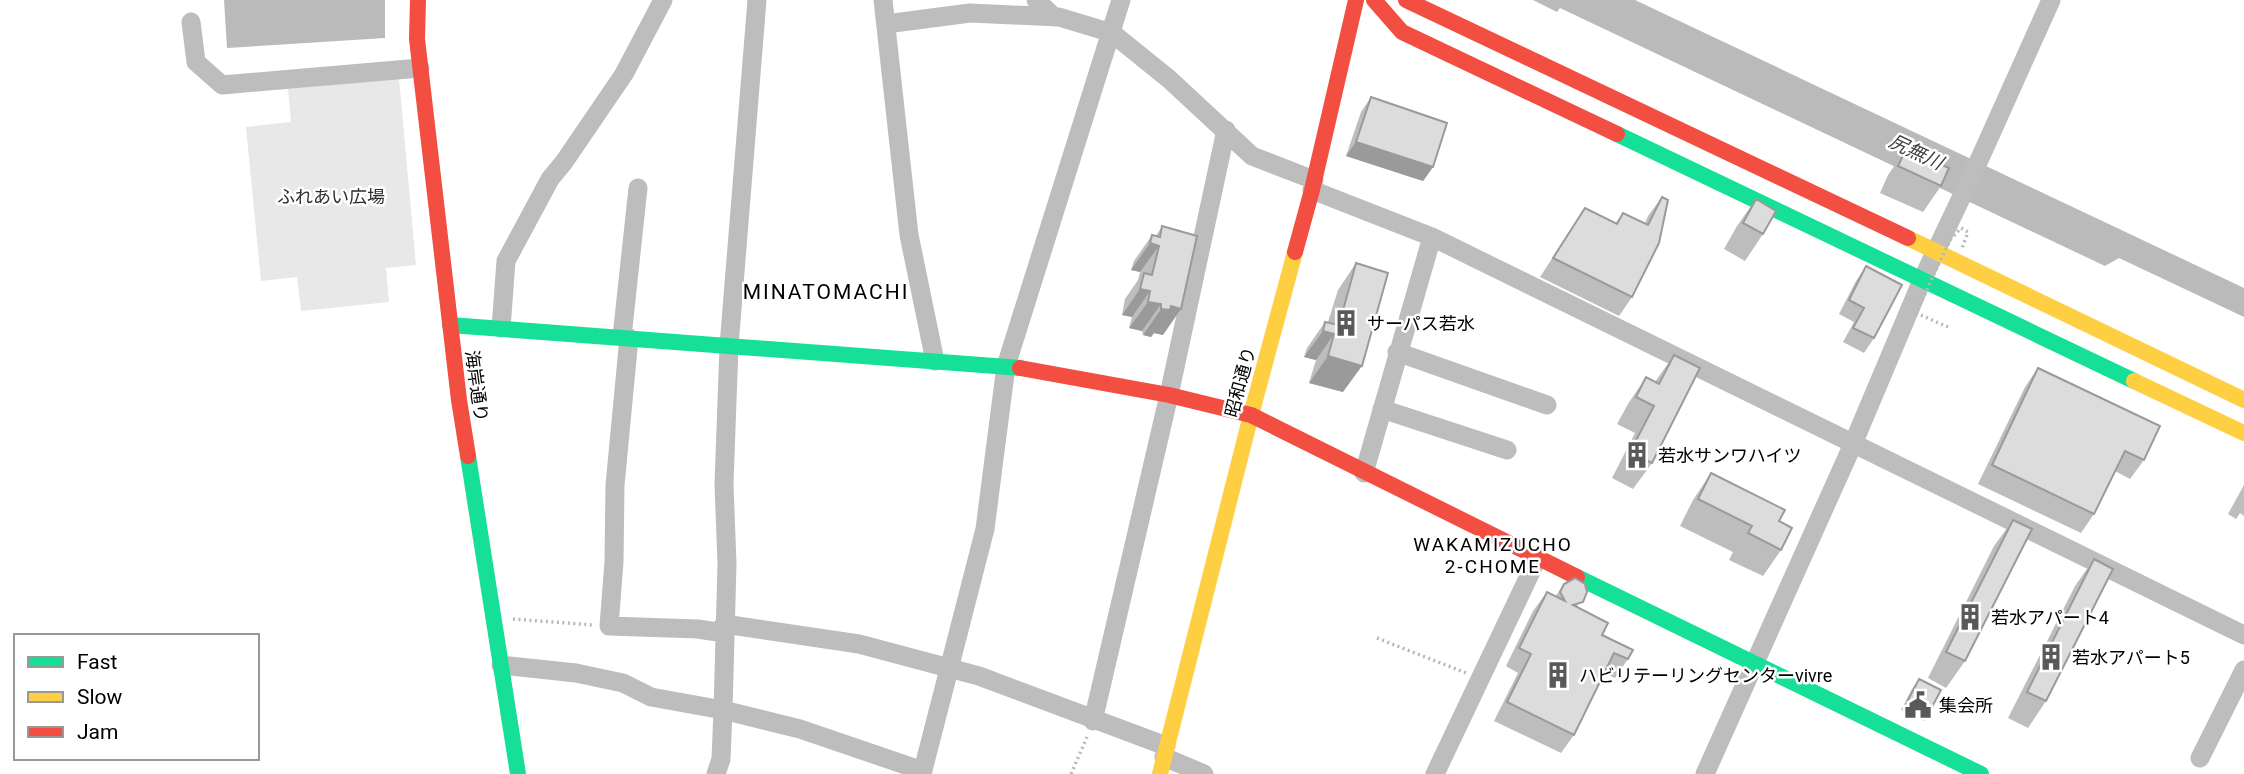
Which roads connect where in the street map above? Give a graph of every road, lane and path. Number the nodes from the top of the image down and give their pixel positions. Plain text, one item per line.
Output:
1 (418, 0) edge
2 (757, 0) edge
3 (883, 0) edge
4 (1036, 0) edge
5 (1121, 0) edge
6 (1356, 0) edge
7 (1374, 0) edge
8 (1406, 0) edge
9 (2051, 0) edge
10 (657, 1) edge
11 (1054, 17) junction
12 (191, 22) dead end
13 (886, 23) junction
14 (1112, 33) junction
15 (421, 68) junction
16 (1226, 130) junction
17 (1313, 185) junction
18 (638, 188) dead end
19 (1432, 237) junction
20 (1962, 248) dead end
21 (1935, 251) junction
22 (1923, 278) junction
23 (2070, 315) junction
24 (450, 325) junction
25 (1948, 327) dead end
26 (501, 328) junction
27 (626, 338) junction
28 (2053, 342) junction
29 (729, 346) junction
30 (1397, 352) junction
31 (935, 361) junction
32 (1006, 366) junction
33 (1169, 396) junction
34 (2244, 400) edge
35 (1547, 405) dead end
36 (1382, 408) junction
37 (1251, 415) junction
38 (2244, 433) edge
39 (1853, 444) junction
40 (1507, 450) dead end
41 (1364, 473) junction
42 (1538, 557) junction
43 (494, 617) junction
44 (609, 626) junction
45 (724, 628) junction
46 (2244, 635) edge
47 (1377, 638) dead end
48 (1754, 663) junction
49 (501, 665) junction
50 (949, 668) junction
51 (2244, 670) edge
52 (1481, 679) junction
53 (723, 710) junction
54 (1093, 721) junction
55 (2200, 758) dead end
56 (1163, 759) edge
57 (923, 772) edge
58 (518, 774) edge
59 (716, 774) edge
60 (1071, 774) edge
61 (1204, 774) edge
62 (1435, 774) edge
63 (1705, 774) edge
64 (1981, 774) edge

1 - 15 street, 海岸通り
2 - 29 street
3 - 13 street
4 - 11 street
5 - 14 street
6 - 17 street, 昭和通り
7 - 22 street
8 - 21 street
9 - 21 street
10 - 26 street
11 - 13 street
11 - 14 street
12 - 15 street
13 - 31 street
14 - 16 street
14 - 32 street
15 - 24 street, 海岸通り
16 - 17 street
16 - 33 street
17 - 19 street
17 - 37 street, 昭和通り
18 - 27 street
19 - 30 street
19 - 39 street
20 - 25 path, bridge
21 - 22 street
21 - 23 street
22 - 28 street
22 - 39 street
23 - 28 street
23 - 34 street
24 - 26 street
24 - 43 street, 海岸通り
26 - 27 street
27 - 29 street
27 - 44 street
28 - 38 street
29 - 31 street
29 - 45 street
30 - 35 street
30 - 36 street
31 - 32 street
32 - 33 street
32 - 50 street
33 - 37 street
33 - 54 street
36 - 40 street
36 - 41 street
37 - 41 street
37 - 56 street, 昭和通り
39 - 46 street
39 - 48 street
41 - 42 street
42 - 48 street
42 - 52 street
43 - 44 path
43 - 49 street, 海岸通り
44 - 45 street
45 - 50 street
45 - 53 street
47 - 52 path
48 - 63 street
48 - 64 street
49 - 53 street
49 - 58 street, 海岸通り
50 - 54 street
50 - 57 street
51 - 55 street
52 - 62 street
53 - 57 street
53 - 59 street
54 - 56 street
54 - 60 path
56 - 61 street

